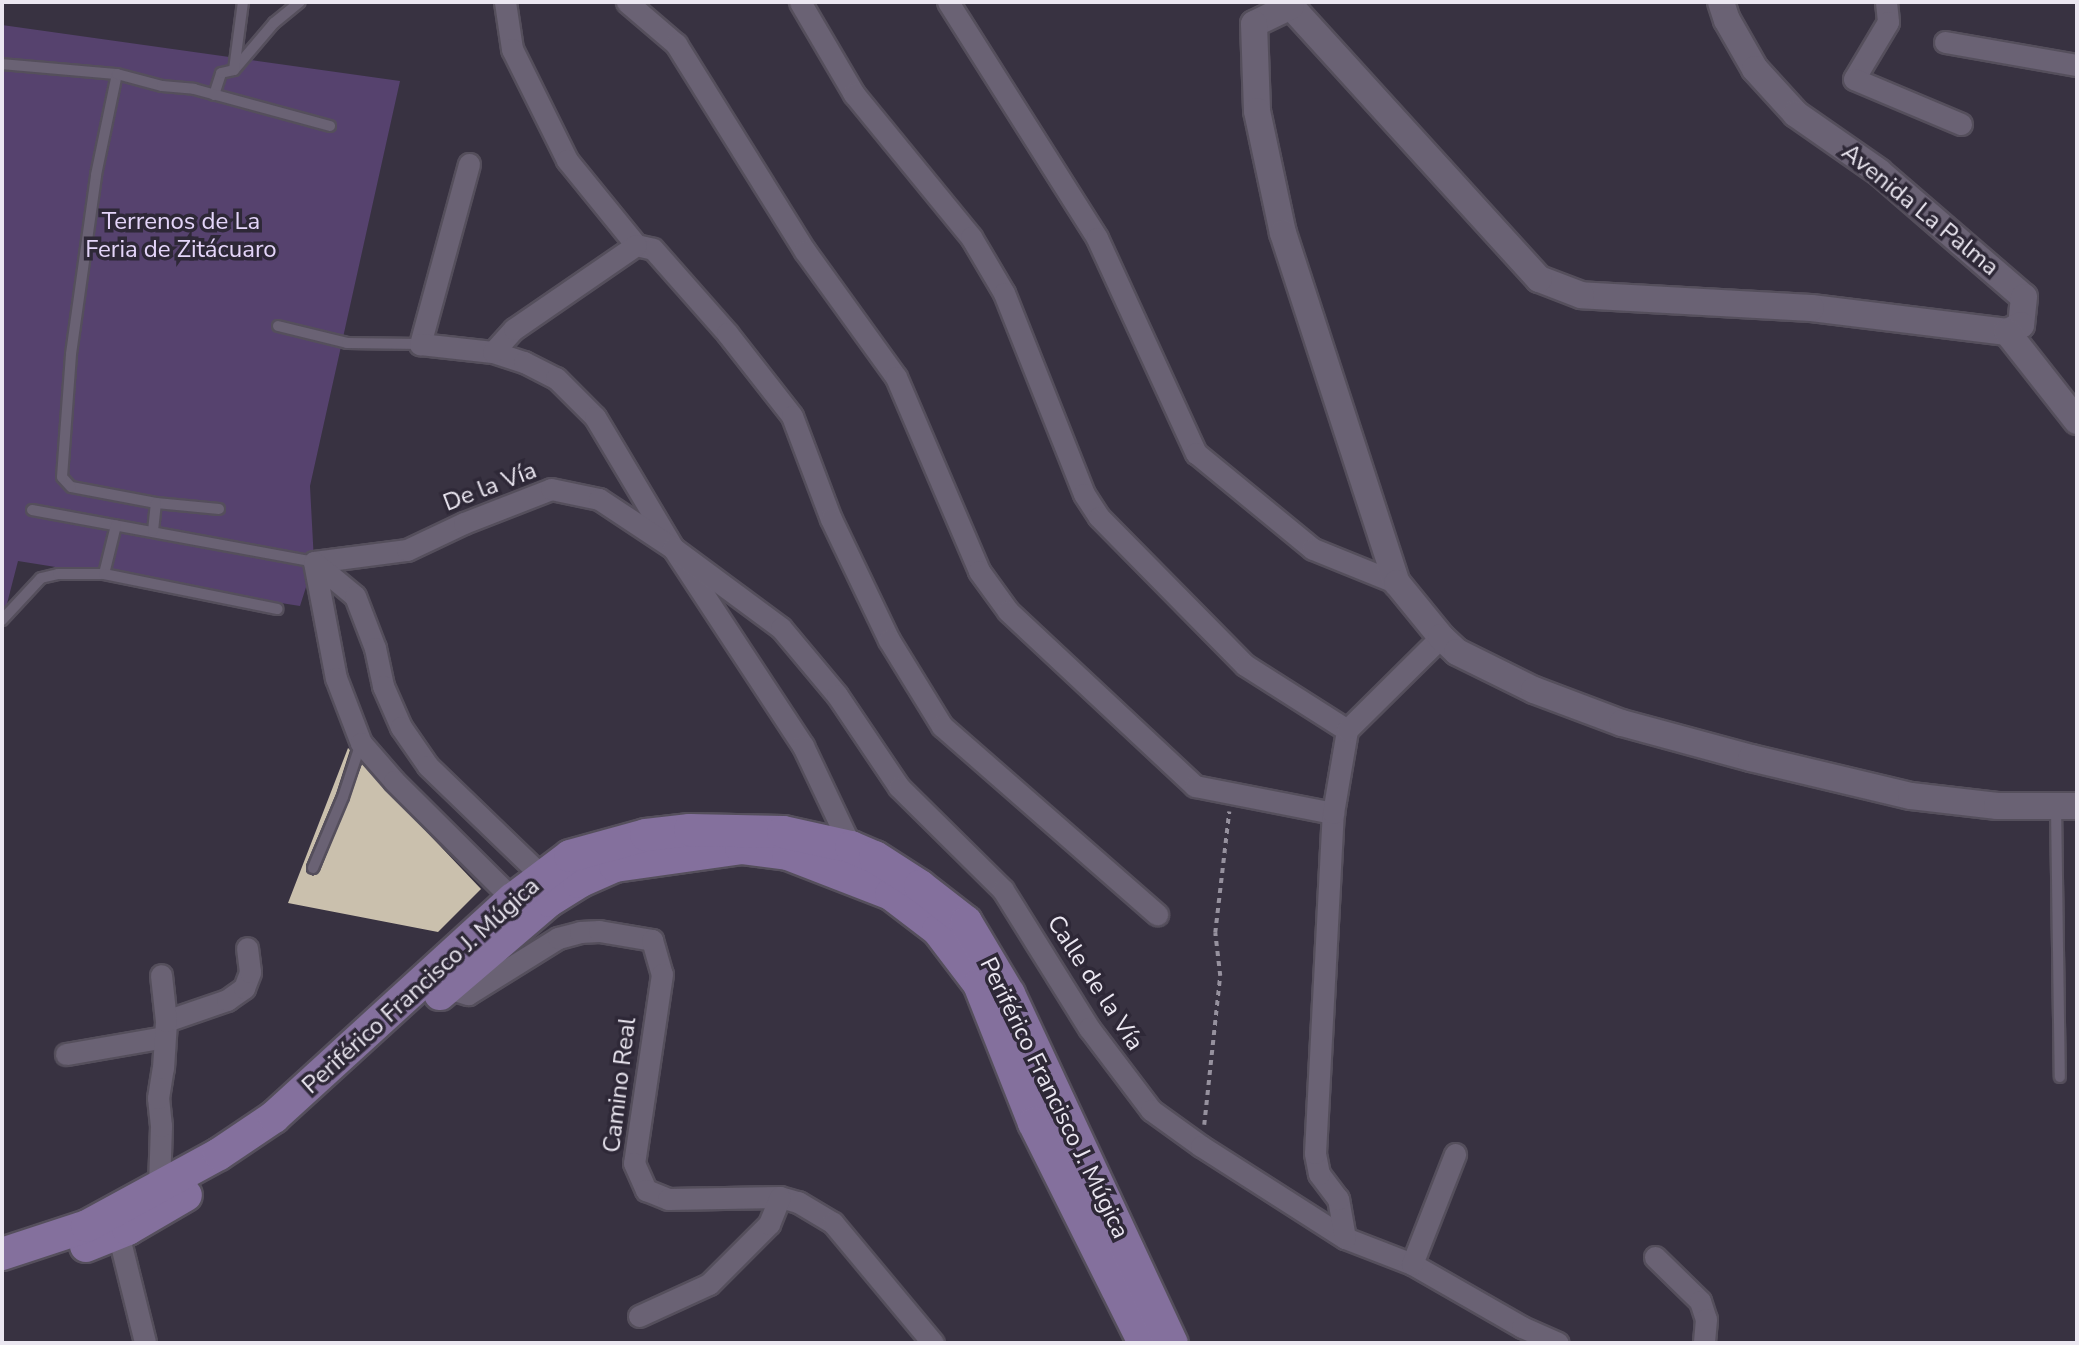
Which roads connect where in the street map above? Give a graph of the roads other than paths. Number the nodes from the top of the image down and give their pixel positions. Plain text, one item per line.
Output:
1 (243, 2) edge
2 (300, 2) edge
3 (505, 2) edge
4 (626, 2) edge
5 (800, 2) edge
6 (947, 2) edge
7 (1721, 2) edge
8 (1886, 2) edge
9 (1945, 42) dead end
10 (2, 64) edge
11 (2077, 65) edge
12 (234, 70) junction
13 (117, 74) junction
14 (214, 95) junction
15 (1961, 124) dead end
16 (330, 126) dead end
17 (468, 164) dead end
18 (636, 245) junction
19 (278, 326) dead end
20 (2007, 332) junction
21 (420, 344) junction
22 (493, 352) junction
23 (2077, 421) edge
24 (156, 503) junction
25 (219, 509) dead end
26 (32, 510) dead end
27 (116, 525) junction
28 (153, 531) junction
29 (673, 548) junction
30 (314, 562) junction
31 (104, 574) junction
32 (1397, 583) junction
33 (278, 609) dead end
34 (2, 620) edge
35 (1441, 637) junction
36 (1347, 730) junction
37 (360, 743) junction
38 (2067, 806) edge
39 (1333, 813) junction
40 (851, 847) junction
41 (313, 868) dead end
42 (542, 876) junction
43 (513, 898) junction
44 (1157, 914) dead end
45 (247, 948) dead end
46 (161, 975) dead end
47 (448, 988) junction
48 (165, 1029) junction
49 (66, 1054) dead end
50 (2060, 1077) dead end
51 (1455, 1154) dead end
52 (159, 1186) junction
53 (780, 1197) junction
54 (118, 1233) junction
55 (1345, 1238) junction
56 (2, 1254) edge
57 (1655, 1257) dead end
58 (1412, 1264) junction
59 (2, 1274) edge
60 (639, 1316) dead end
61 (145, 1342) edge
62 (933, 1343) edge
63 (1144, 1343) edge
64 (1172, 1343) edge
65 (1558, 1343) edge
66 (1704, 1343) edge

1 - 12 lane
2 - 12 lane
3 - 18 street
4 - 39 street
5 - 36 street
6 - 32 street
7 - 20 street, Avenida La Palma
8 - 15 street
9 - 11 street
10 - 13 lane
12 - 14 lane
13 - 14 lane
13 - 24 lane
14 - 16 lane
17 - 21 street
18 - 22 street
18 - 44 street
19 - 21 lane
20 - 23 street
20 - 32 street
21 - 22 street
22 - 29 street
24 - 25 lane
24 - 28 lane
26 - 27 lane
27 - 28 lane
27 - 31 lane
28 - 30 lane
29 - 30 street, De la Vía
29 - 40 street
29 - 55 street, Calle de la Vía
30 - 37 street
30 - 42 street
31 - 33 lane
31 - 34 lane
32 - 35 street
35 - 36 street
35 - 38 street
36 - 39 street
37 - 41 lane
37 - 43 street
38 - 50 lane
39 - 55 street
40 - 42 main road, Periférico Francisco J. Múgica
40 - 64 main road, Periférico Francisco J. Múgica
42 - 43 main road, Periférico Francisco J. Múgica
43 - 52 main road, Periférico Francisco J. Múgica
45 - 48 street
46 - 48 street
47 - 53 street, Camino Real
47 - 54 main road, Periférico Francisco J. Múgica
47 - 63 main road, Periférico Francisco J. Múgica
48 - 49 street
48 - 52 street
51 - 58 street
52 - 56 main road, Periférico Francisco J. Múgica
53 - 60 street
53 - 62 street, Camino Real
54 - 59 main road, Periférico Francisco J. Múgica
54 - 61 street
55 - 58 street, Calle de la Vía
57 - 66 street
58 - 65 street, Calle de la Vía

